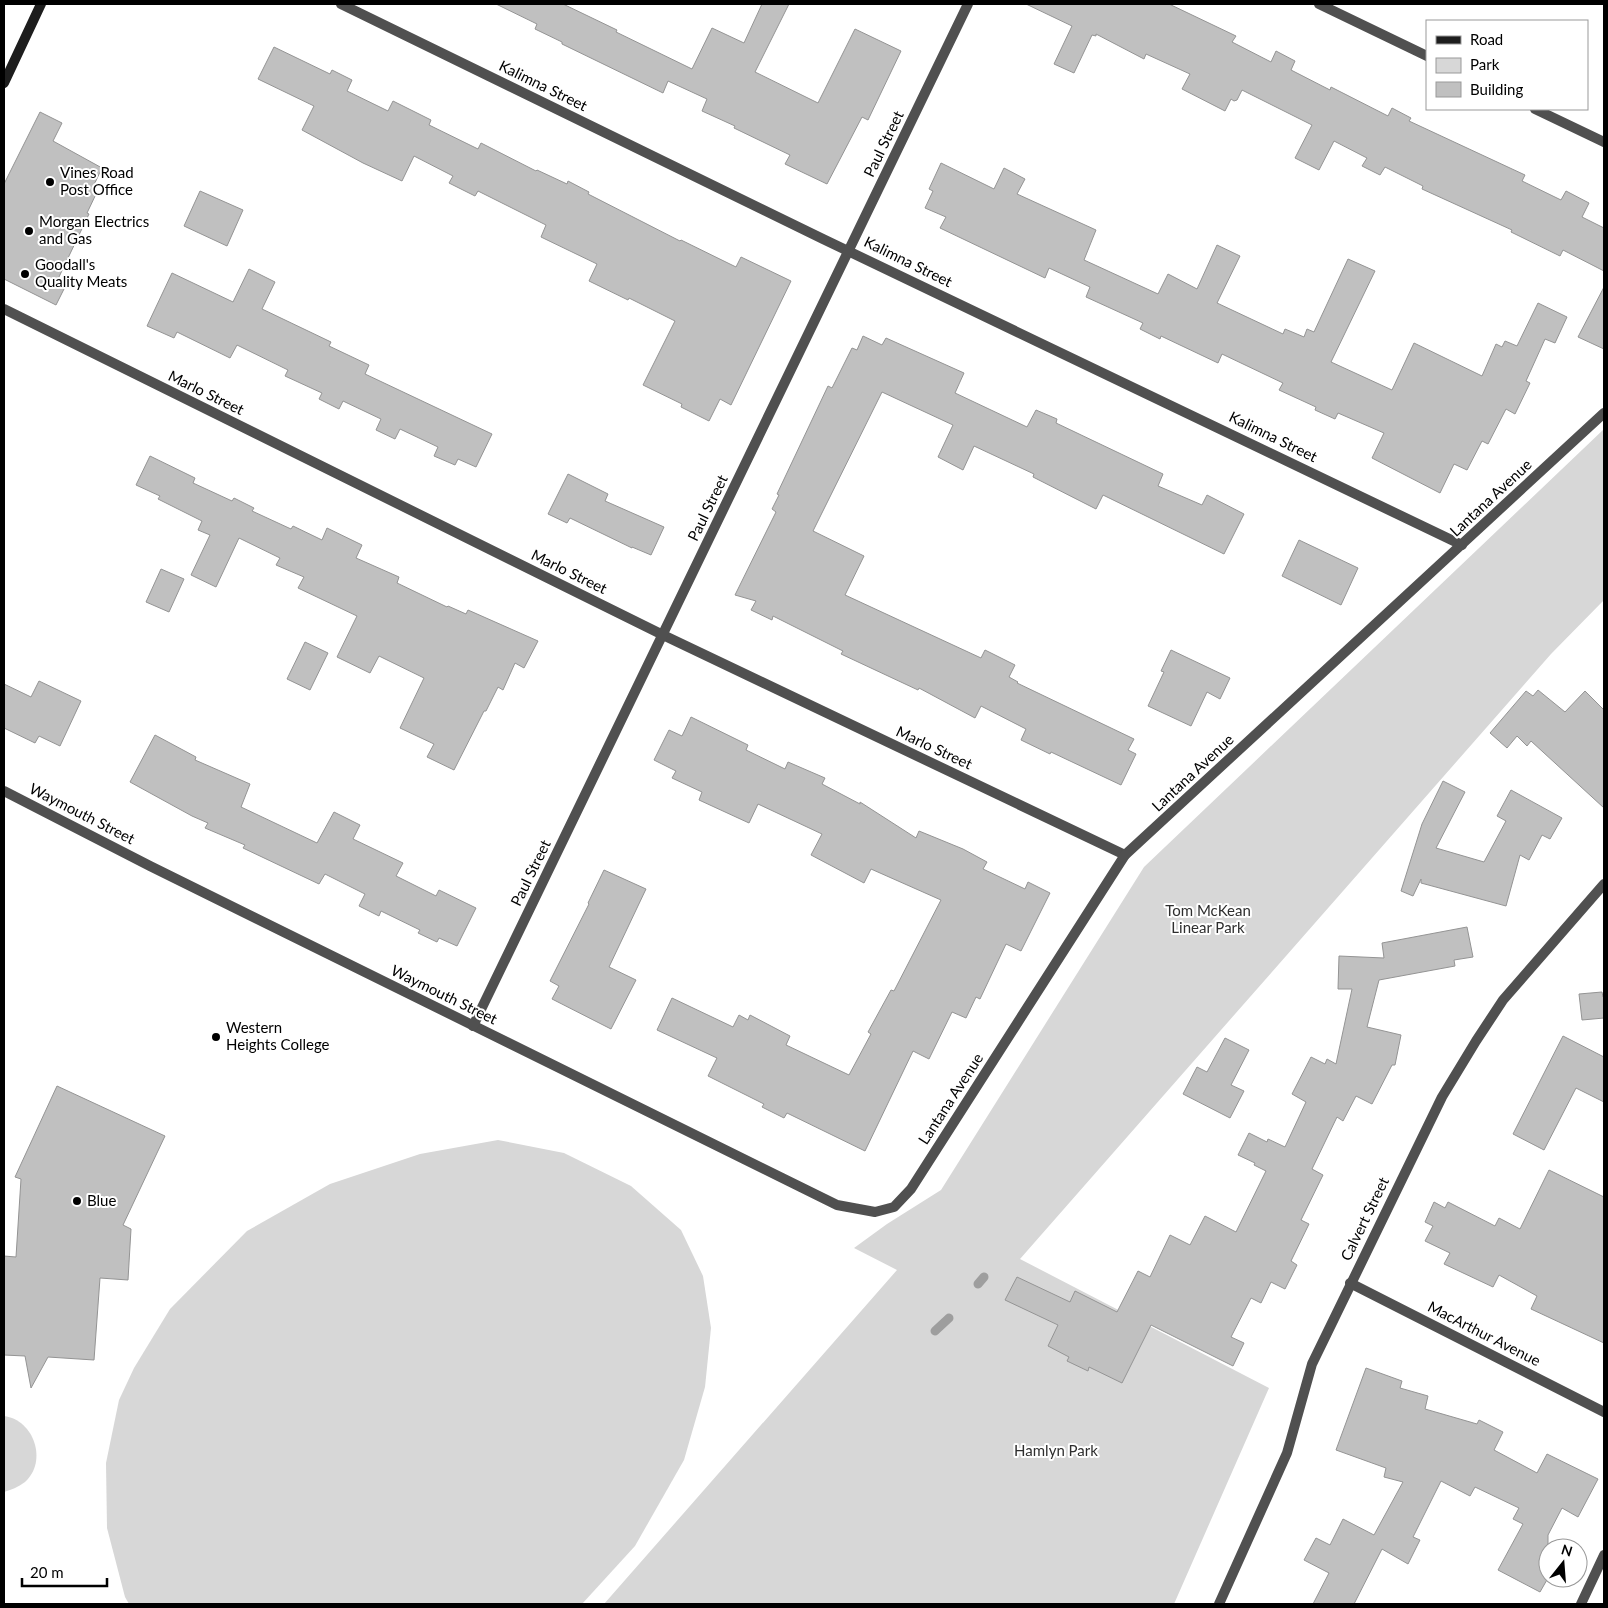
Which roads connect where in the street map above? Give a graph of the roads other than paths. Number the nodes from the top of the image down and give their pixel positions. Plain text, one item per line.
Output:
1 (41, 4) edge
2 (342, 4) edge
3 (968, 4) edge
4 (1319, 4) edge
5 (1426, 56) edge
6 (4, 83) edge
7 (1537, 110) edge
8 (1604, 142) edge
9 (848, 251) junction
10 (4, 309) edge
11 (1604, 413) edge
12 (1462, 545) junction
13 (663, 635) junction
14 (4, 791) edge
15 (1125, 855) junction
16 (1604, 884) edge
17 (474, 1026) junction
18 (876, 1212) joint
19 (1350, 1283) junction
20 (1604, 1412) edge
21 (1604, 1555) edge
22 (1219, 1604) edge
23 (1581, 1604) edge

1 - 6 main road
2 - 9 street, Kalimna Street
3 - 9 street, Paul Street
4 - 5 street
7 - 8 street
9 - 12 street, Kalimna Street
9 - 13 street, Paul Street
10 - 13 street, Marlo Street
11 - 12 street, Lantana Avenue
12 - 15 street, Lantana Avenue
13 - 15 street, Marlo Street
13 - 17 street, Paul Street
14 - 17 street, Waymouth Street
15 - 18 street, Lantana Avenue
16 - 19 street, Calvert Street
17 - 18 street, Waymouth Street
19 - 20 street, MacArthur Avenue
19 - 22 street, Calvert Street
21 - 23 street

